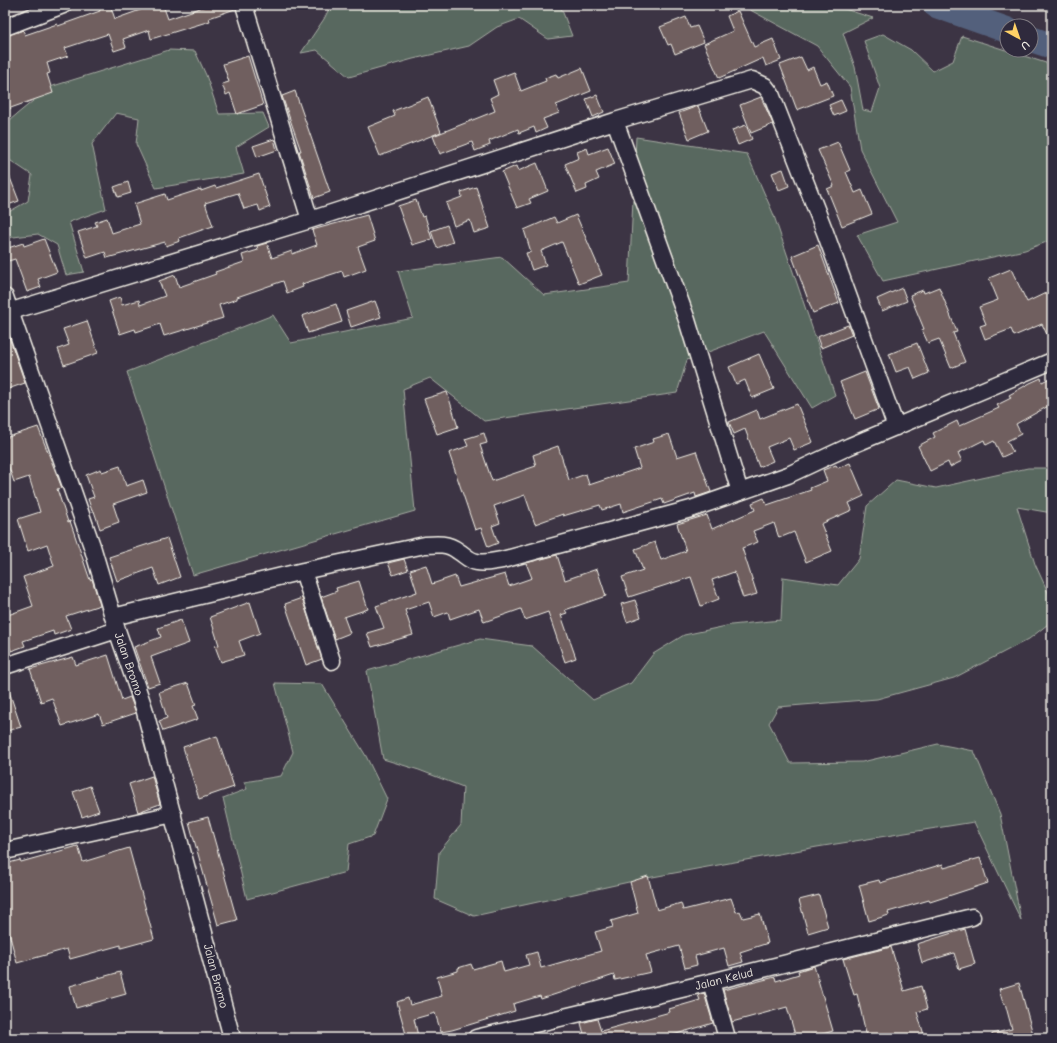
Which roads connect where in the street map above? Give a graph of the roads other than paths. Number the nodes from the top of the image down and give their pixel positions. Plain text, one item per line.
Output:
1 (63, 5) edge
2 (244, 5) edge
3 (5, 27) edge
4 (615, 121) junction
5 (310, 220) junction
6 (7, 307) edge
7 (1052, 361) edge
8 (896, 427) junction
9 (740, 492) junction
10 (304, 571) junction
11 (115, 623) junction
12 (332, 661) dead end
13 (5, 666) edge
14 (173, 814) junction
15 (5, 851) edge
16 (972, 917) dead end
17 (711, 982) junction
18 (232, 1038) edge
19 (476, 1038) edge
20 (727, 1038) edge

1 - 3 street
2 - 5 street
4 - 5 street
4 - 8 street
4 - 9 street
5 - 6 street
6 - 11 street, Jalan Bromo
7 - 8 street
8 - 9 street
9 - 10 street
10 - 11 street
10 - 12 street
11 - 13 street
11 - 14 street, Jalan Bromo
14 - 15 street
14 - 18 street, Jalan Bromo
16 - 17 street, Jalan Kelud
17 - 19 street, Jalan Kelud
17 - 20 street

